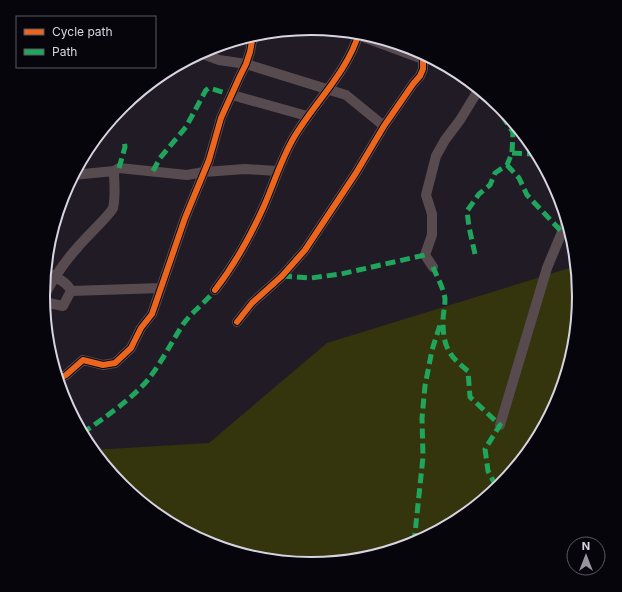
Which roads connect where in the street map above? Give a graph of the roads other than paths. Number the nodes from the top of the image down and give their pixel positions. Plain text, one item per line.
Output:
1 (356, 39) edge
2 (252, 42) edge
3 (209, 56) edge
4 (422, 60) edge
5 (246, 64) junction
6 (329, 89) junction
7 (476, 94) edge
8 (232, 95) junction
9 (307, 116) junction
10 (384, 126) junction
11 (114, 171) junction
12 (277, 171) junction
13 (204, 172) junction
14 (80, 175) edge
15 (563, 229) edge
16 (433, 267) dead end
17 (51, 273) edge
18 (51, 275) edge
19 (161, 288) junction
20 (216, 290) dead end
21 (71, 291) junction
22 (50, 303) edge
23 (237, 322) dead end
24 (63, 377) edge
25 (500, 425) dead end

1 - 6 street
2 - 5 street
3 - 5 street
4 - 10 street
5 - 6 street
5 - 8 street
6 - 9 street
6 - 10 street
7 - 16 street
8 - 9 street
8 - 13 street
9 - 12 street
10 - 23 street
11 - 13 street
11 - 14 street
11 - 17 street
12 - 13 street
12 - 20 street
13 - 19 street
15 - 25 street
18 - 21 street
19 - 21 street
19 - 24 street
21 - 22 street

